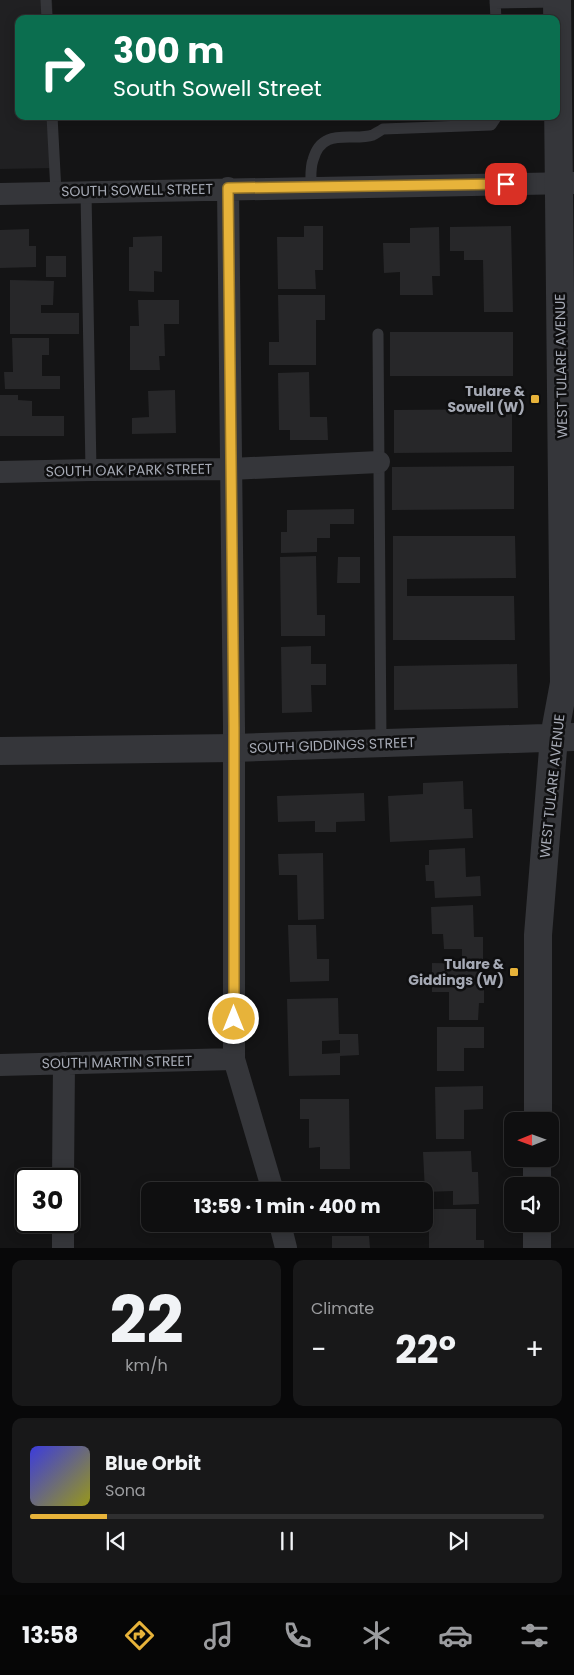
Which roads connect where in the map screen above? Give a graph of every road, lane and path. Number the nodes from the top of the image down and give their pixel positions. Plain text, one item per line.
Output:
1 (46, 0) edge
2 (557, 1) edge
3 (495, 2) edge
4 (47, 15) edge
5 (496, 15) edge
6 (558, 15) edge
7 (560, 62) edge
8 (52, 120) edge
9 (494, 120) edge
10 (566, 183) edge
11 (311, 187) junction
12 (228, 188) junction
13 (56, 192) junction
14 (86, 192) junction
15 (0, 194) edge
16 (378, 334) dead end
17 (568, 454) edge
18 (379, 462) junction
19 (231, 469) junction
20 (91, 470) junction
21 (0, 472) edge
22 (564, 737) edge
23 (381, 743) junction
24 (234, 748) junction
25 (0, 752) edge
26 (234, 1059) junction
27 (64, 1063) junction
28 (0, 1065) edge
29 (538, 1112) edge
30 (64, 1168) edge
31 (270, 1182) edge
32 (282, 1232) edge
33 (537, 1232) edge
34 (63, 1233) edge
35 (63, 1248) edge
36 (286, 1248) edge
37 (537, 1248) edge

1 - 4 lane
2 - 3 lane
2 - 6 street, WEST TULARE AVENUE
3 - 5 lane
7 - 10 street, WEST TULARE AVENUE
8 - 13 lane
9 - 11 lane
10 - 11 street, SOUTH SOWELL STREET
10 - 17 street, WEST TULARE AVENUE
11 - 12 street, SOUTH SOWELL STREET
12 - 14 street, SOUTH SOWELL STREET
12 - 19 street
13 - 14 street, SOUTH SOWELL STREET
13 - 15 street, SOUTH SOWELL STREET
14 - 20 lane
16 - 18 lane
17 - 22 street, WEST TULARE AVENUE
18 - 19 street, SOUTH OAK PARK STREET
18 - 23 lane
19 - 20 street, SOUTH OAK PARK STREET
19 - 24 street
20 - 21 street, SOUTH OAK PARK STREET
22 - 23 street, SOUTH GIDDINGS STREET
22 - 29 street, WEST TULARE AVENUE
23 - 24 street, SOUTH GIDDINGS STREET
24 - 25 street, SOUTH GIDDINGS STREET
24 - 26 street
26 - 27 street, SOUTH MARTIN STREET
26 - 31 street
27 - 28 street, SOUTH MARTIN STREET
27 - 30 street
32 - 36 street
33 - 37 street
34 - 35 street

